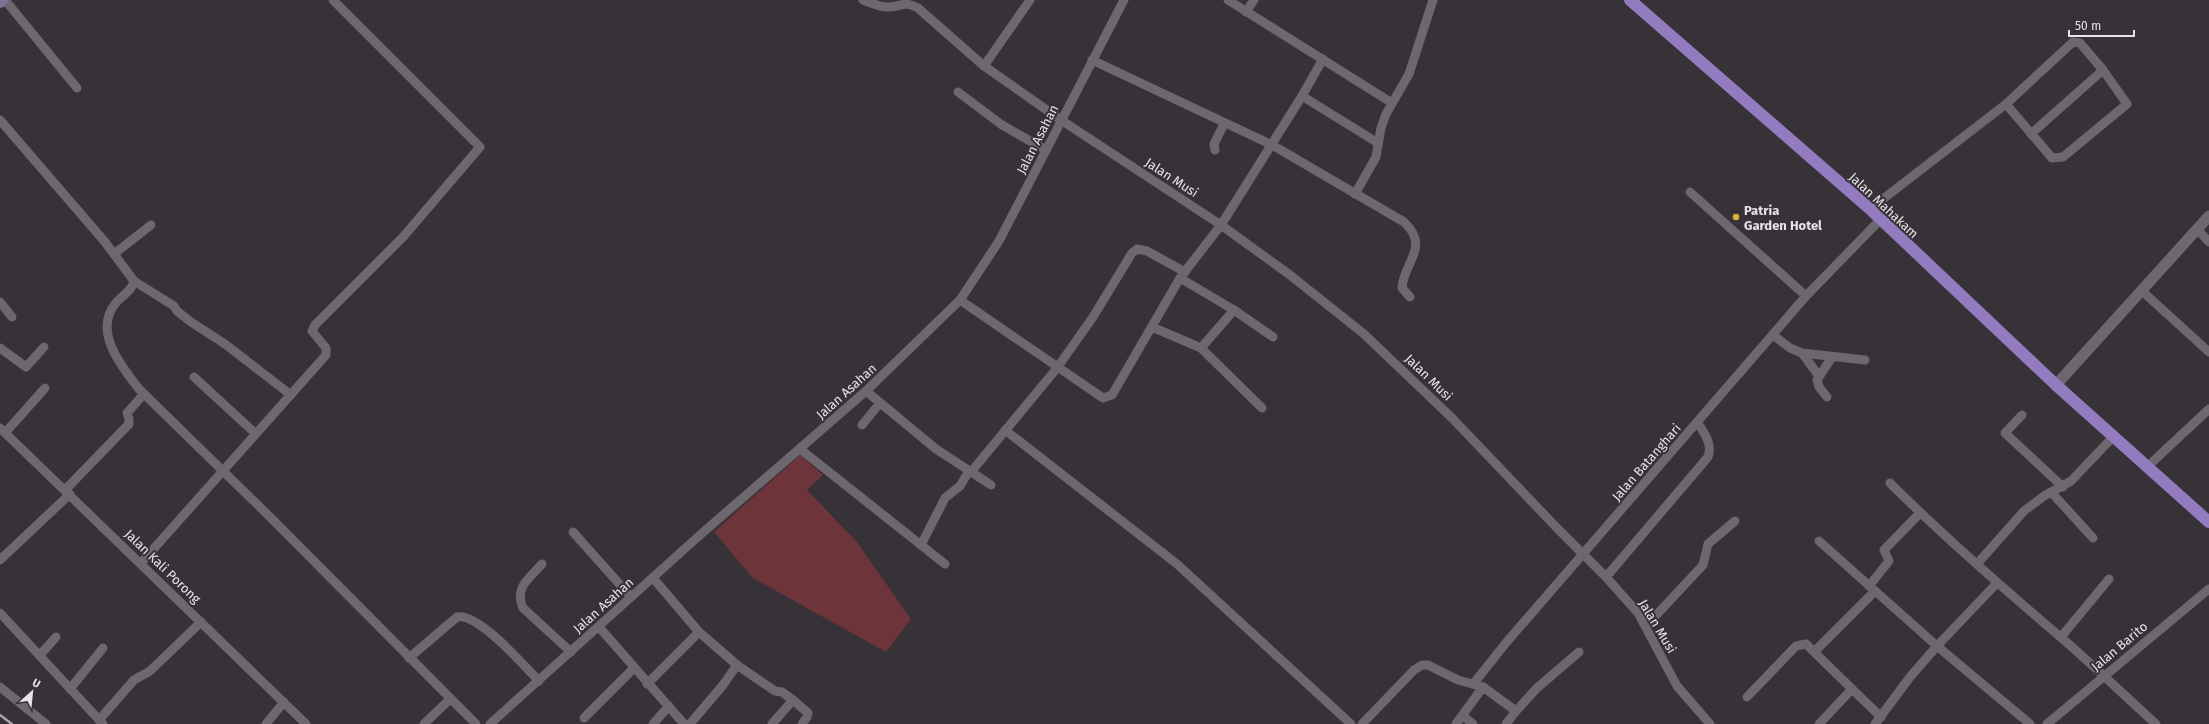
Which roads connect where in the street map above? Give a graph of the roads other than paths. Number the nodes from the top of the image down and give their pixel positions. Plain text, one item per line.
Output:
1 (4, 0) edge
2 (334, 0) edge
3 (862, 0) edge
4 (1030, 0) edge
5 (1124, 0) edge
6 (1228, 0) edge
7 (1254, 0) edge
8 (1433, 0) edge
9 (1630, 0) edge
10 (0, 2) edge
11 (1246, 12) junction
12 (1092, 60) junction
13 (1323, 60) junction
14 (984, 66) junction
15 (2103, 70) junction
16 (77, 88) dead end
17 (958, 92) dead end
18 (1302, 96) junction
19 (1392, 103) junction
20 (2006, 104) junction
21 (0, 120) edge
22 (1062, 120) junction
23 (1224, 124) junction
24 (2031, 134) junction
25 (1378, 143) junction
26 (1272, 145) junction
27 (1046, 150) junction
28 (1215, 150) dead end
29 (1690, 192) dead end
30 (1355, 194) junction
31 (1870, 209) junction
32 (2209, 216) edge
33 (1880, 220) junction
34 (152, 225) dead end
35 (1221, 225) junction
36 (2198, 230) junction
37 (2209, 242) edge
38 (114, 254) junction
39 (1182, 275) junction
40 (132, 278) junction
41 (2142, 290) junction
42 (1806, 296) junction
43 (1410, 297) dead end
44 (960, 300) junction
45 (0, 302) edge
46 (1234, 310) junction
47 (12, 317) dead end
48 (1152, 327) junction
49 (1773, 335) junction
50 (1273, 337) dead end
51 (44, 347) dead end
52 (0, 348) edge
53 (1201, 348) junction
54 (2209, 352) edge
55 (1802, 353) junction
56 (1832, 357) junction
57 (1865, 360) dead end
58 (1057, 368) junction
59 (1819, 376) junction
60 (194, 377) dead end
61 (2056, 385) junction
62 (45, 388) dead end
63 (866, 391) junction
64 (144, 394) junction
65 (291, 395) junction
66 (1827, 397) dead end
67 (880, 403) junction
68 (1262, 408) dead end
69 (2209, 409) edge
70 (2022, 415) dead end
71 (1697, 422) junction
72 (862, 425) dead end
73 (1005, 430) junction
74 (3, 431) edge
75 (256, 434) junction
76 (2113, 437) junction
77 (800, 449) junction
78 (2147, 467) junction
79 (223, 470) junction
80 (970, 472) junction
81 (1890, 483) dead end
82 (991, 485) dead end
83 (2063, 487) junction
84 (67, 492) junction
85 (2052, 493) junction
86 (1920, 513) junction
87 (1734, 521) dead end
88 (2209, 522) edge
89 (574, 532) dead end
90 (2093, 538) dead end
91 (1819, 541) dead end
92 (921, 545) junction
93 (1583, 553) junction
94 (0, 560) edge
95 (141, 563) junction
96 (542, 564) dead end
97 (945, 564) dead end
98 (1977, 564) junction
99 (1606, 577) junction
100 (653, 578) junction
101 (2109, 579) dead end
102 (1997, 583) junction
103 (1872, 589) junction
104 (2209, 589) edge
105 (631, 597) junction
106 (0, 614) edge
107 (201, 622) junction
108 (1646, 626) junction
109 (599, 627) junction
110 (699, 632) junction
111 (56, 637) dead end
112 (2061, 637) junction
113 (1937, 646) junction
114 (103, 648) dead end
115 (1815, 651) junction
116 (571, 652) junction
117 (1579, 652) dead end
118 (40, 655) junction
119 (409, 658) junction
120 (737, 665) junction
121 (633, 669) junction
122 (2103, 676) junction
123 (539, 680) junction
124 (1474, 683) junction
125 (647, 684) junction
126 (0, 687) edge
127 (1483, 687) junction
128 (70, 689) junction
129 (1852, 689) junction
130 (1747, 697) dead end
131 (450, 699) junction
132 (793, 700) junction
133 (284, 702) junction
134 (669, 706) junction
135 (1516, 711) junction
136 (1463, 716) junction
137 (584, 718) dead end
138 (99, 720) edge
139 (1878, 720) edge
140 (46, 724) edge
141 (89, 724) edge
142 (266, 724) edge
143 (306, 724) edge
144 (424, 724) edge
145 (476, 724) edge
146 (490, 724) edge
147 (653, 724) edge
148 (684, 724) edge
149 (690, 724) edge
150 (772, 724) edge
151 (802, 724) edge
152 (1351, 724) edge
153 (1362, 724) edge
154 (1456, 724) edge
155 (1473, 724) edge
156 (1506, 724) edge
157 (1710, 724) edge
158 (1820, 724) edge
159 (2030, 724) edge
160 (2046, 724) edge
161 (2156, 724) edge

1 - 10 main road
1 - 16 street
2 - 65 street
3 - 14 street, Jalan Musi
4 - 14 street
5 - 12 street, Jalan Asahan
6 - 11 street
7 - 11 street
8 - 19 street
9 - 31 main road, Jalan Mahakam
11 - 13 street
12 - 22 street, Jalan Asahan
12 - 23 street
13 - 18 street
13 - 19 street
14 - 22 street, Jalan Musi
15 - 20 street
15 - 24 street
15 - 24 street
17 - 27 street
18 - 25 street
18 - 26 street
19 - 25 street
20 - 24 street
20 - 31 street
21 - 38 street
22 - 27 street, Jalan Asahan
22 - 35 street, Jalan Musi
23 - 26 street
23 - 28 street
25 - 30 street
26 - 30 street
26 - 35 street
27 - 44 street, Jalan Asahan
29 - 42 street
30 - 43 street
31 - 33 main road, Jalan Mahakam
32 - 36 street
33 - 42 street, Jalan Batanghari
33 - 61 main road, Jalan Mahakam
34 - 38 street
35 - 39 street
35 - 93 street, Jalan Musi
36 - 37 street
36 - 41 street
38 - 40 street
39 - 46 street
39 - 48 street
39 - 58 street
40 - 64 street
40 - 65 street
41 - 54 street
41 - 61 street
42 - 49 street, Jalan Batanghari
44 - 58 street
44 - 63 street, Jalan Asahan
45 - 47 street
46 - 50 street
46 - 53 street
48 - 53 street
48 - 58 street
49 - 55 street
49 - 71 street, Jalan Batanghari
51 - 52 street
53 - 68 street
55 - 56 street
55 - 59 street
56 - 57 street
56 - 59 street
58 - 73 street
59 - 66 street
60 - 75 street
61 - 76 main road, Jalan Mahakam
62 - 74 street
63 - 67 street
63 - 77 street, Jalan Asahan
64 - 79 street
64 - 84 street
65 - 75 street
67 - 72 street
67 - 80 street
69 - 78 street
70 - 83 street
71 - 93 street, Jalan Batanghari
71 - 99 street
73 - 80 street
73 - 152 street
74 - 84 street, Jalan Kali Porong
75 - 79 street
76 - 78 main road, Jalan Mahakam
76 - 83 street
77 - 92 street
77 - 100 street, Jalan Asahan
78 - 88 main road, Jalan Mahakam
79 - 95 street
79 - 119 street
80 - 82 street
80 - 92 street
81 - 86 street
83 - 85 street
84 - 94 street
84 - 95 street, Jalan Kali Porong
85 - 90 street
85 - 98 street
86 - 98 street
86 - 103 street
87 - 108 street
89 - 105 street
91 - 103 street
92 - 97 street
93 - 99 street, Jalan Musi
93 - 124 street, Jalan Batanghari
95 - 107 street, Jalan Kali Porong
96 - 116 street
98 - 102 street
99 - 108 street, Jalan Musi
100 - 105 street, Jalan Asahan
100 - 110 street
101 - 112 street
102 - 112 street
102 - 113 street
103 - 113 street
103 - 115 street
104 - 122 street, Jalan Barito
105 - 109 street, Jalan Asahan
106 - 118 street
107 - 133 street, Jalan Kali Porong
107 - 138 street
108 - 157 street, Jalan Musi
109 - 116 street, Jalan Asahan
109 - 121 street
110 - 120 street
110 - 125 street
111 - 118 street
112 - 122 street
113 - 139 street
113 - 159 street
114 - 128 street
115 - 129 street
115 - 130 street
116 - 123 street, Jalan Asahan
117 - 135 street
118 - 128 street
119 - 123 street
119 - 131 street
120 - 132 street
120 - 149 street
121 - 125 street
121 - 137 street
122 - 160 street, Jalan Barito
122 - 161 street
123 - 146 street, Jalan Asahan
124 - 127 street
124 - 153 street
125 - 134 street
126 - 140 street
127 - 135 street
127 - 136 street
128 - 138 street
129 - 139 street
129 - 158 street
131 - 144 street
131 - 145 street
132 - 150 street
132 - 151 street
133 - 142 street
133 - 143 street, Jalan Kali Porong
134 - 147 street
134 - 148 street
135 - 156 street
136 - 154 street
136 - 155 street
138 - 141 street

